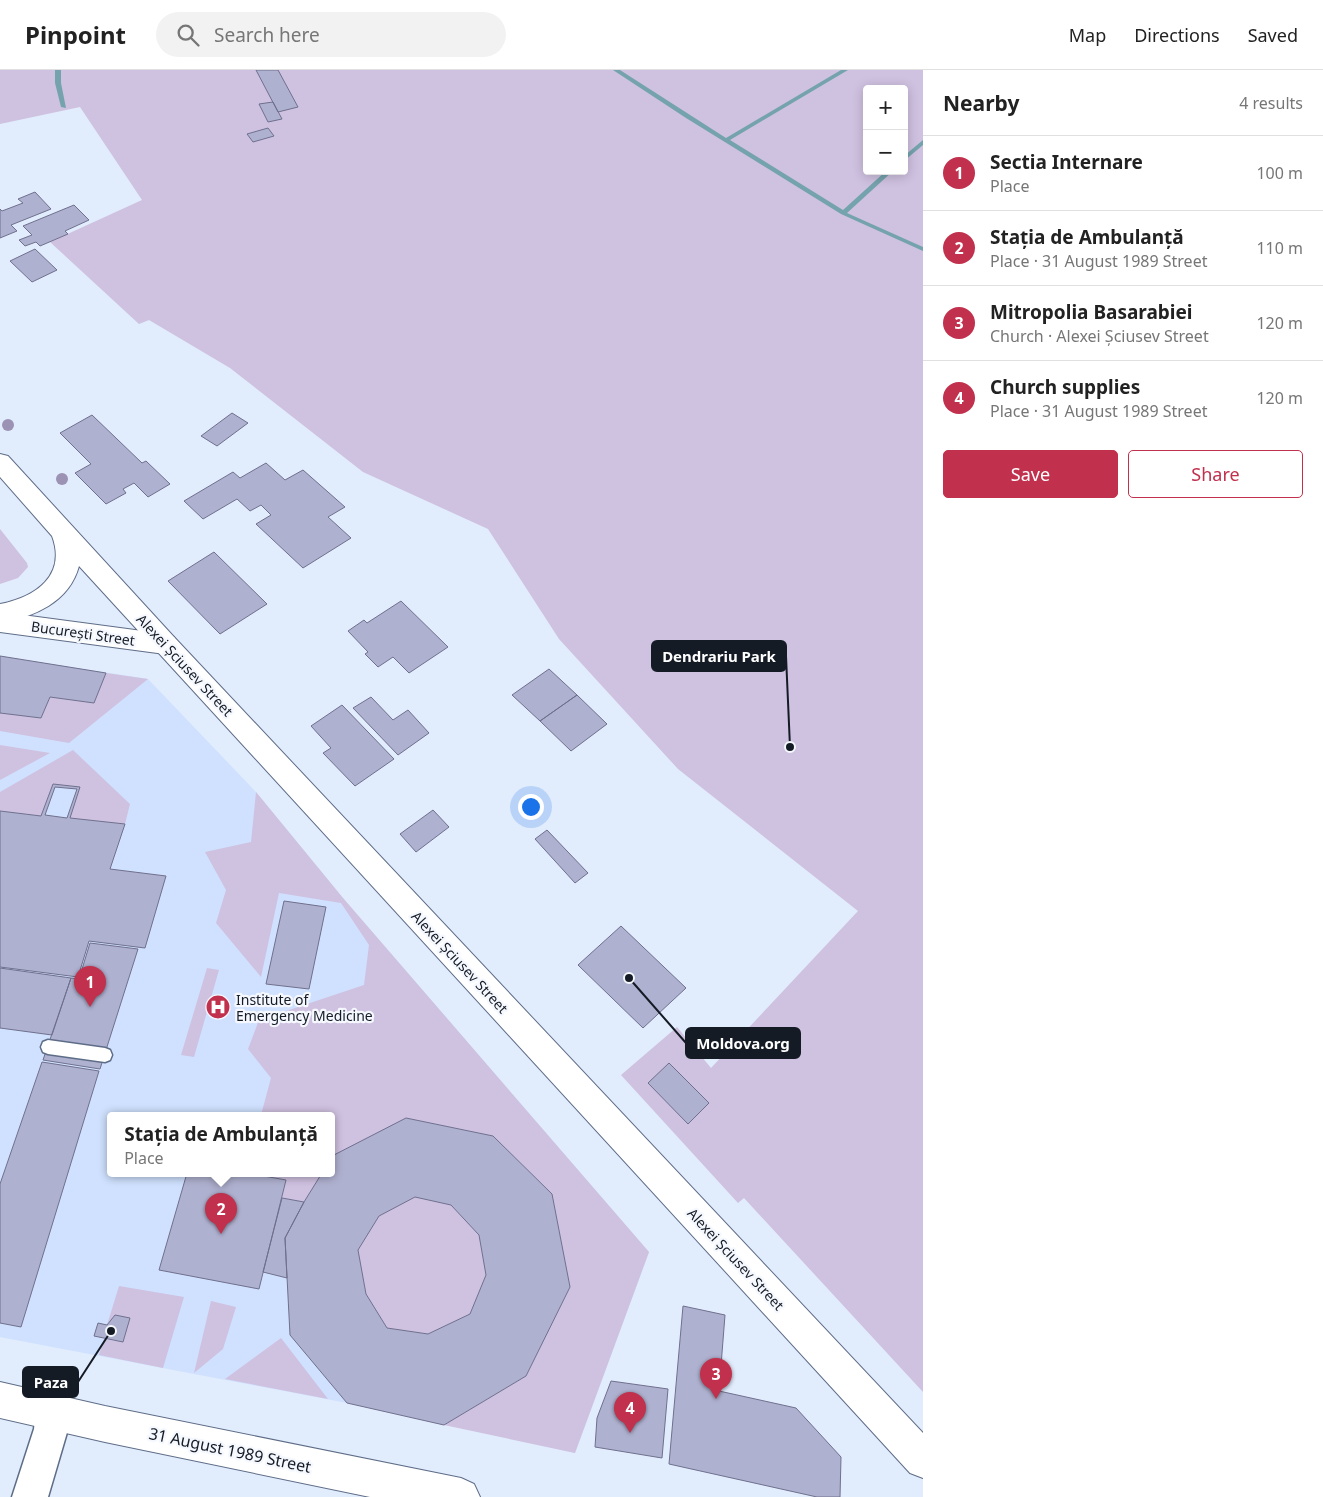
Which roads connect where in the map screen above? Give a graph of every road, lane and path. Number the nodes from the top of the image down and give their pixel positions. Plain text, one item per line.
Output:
1 (0, 462) edge
2 (62, 529) junction
3 (0, 614) edge
4 (0, 622) edge
5 (165, 644) junction
6 (48, 1047) dead end
7 (105, 1055) dead end
8 (0, 1400) edge
9 (53, 1412) junction
10 (923, 1460) edge
11 (30, 1497) edge
12 (461, 1497) edge

1 - 2 main road, Alexei Șciusev Street
2 - 3 main road
2 - 5 main road, Alexei Șciusev Street
4 - 5 main road, București Street
5 - 10 main road, Alexei Șciusev Street
6 - 7 lane
8 - 9 main road, 31 August 1989 Street
9 - 11 street
9 - 12 main road, 31 August 1989 Street

